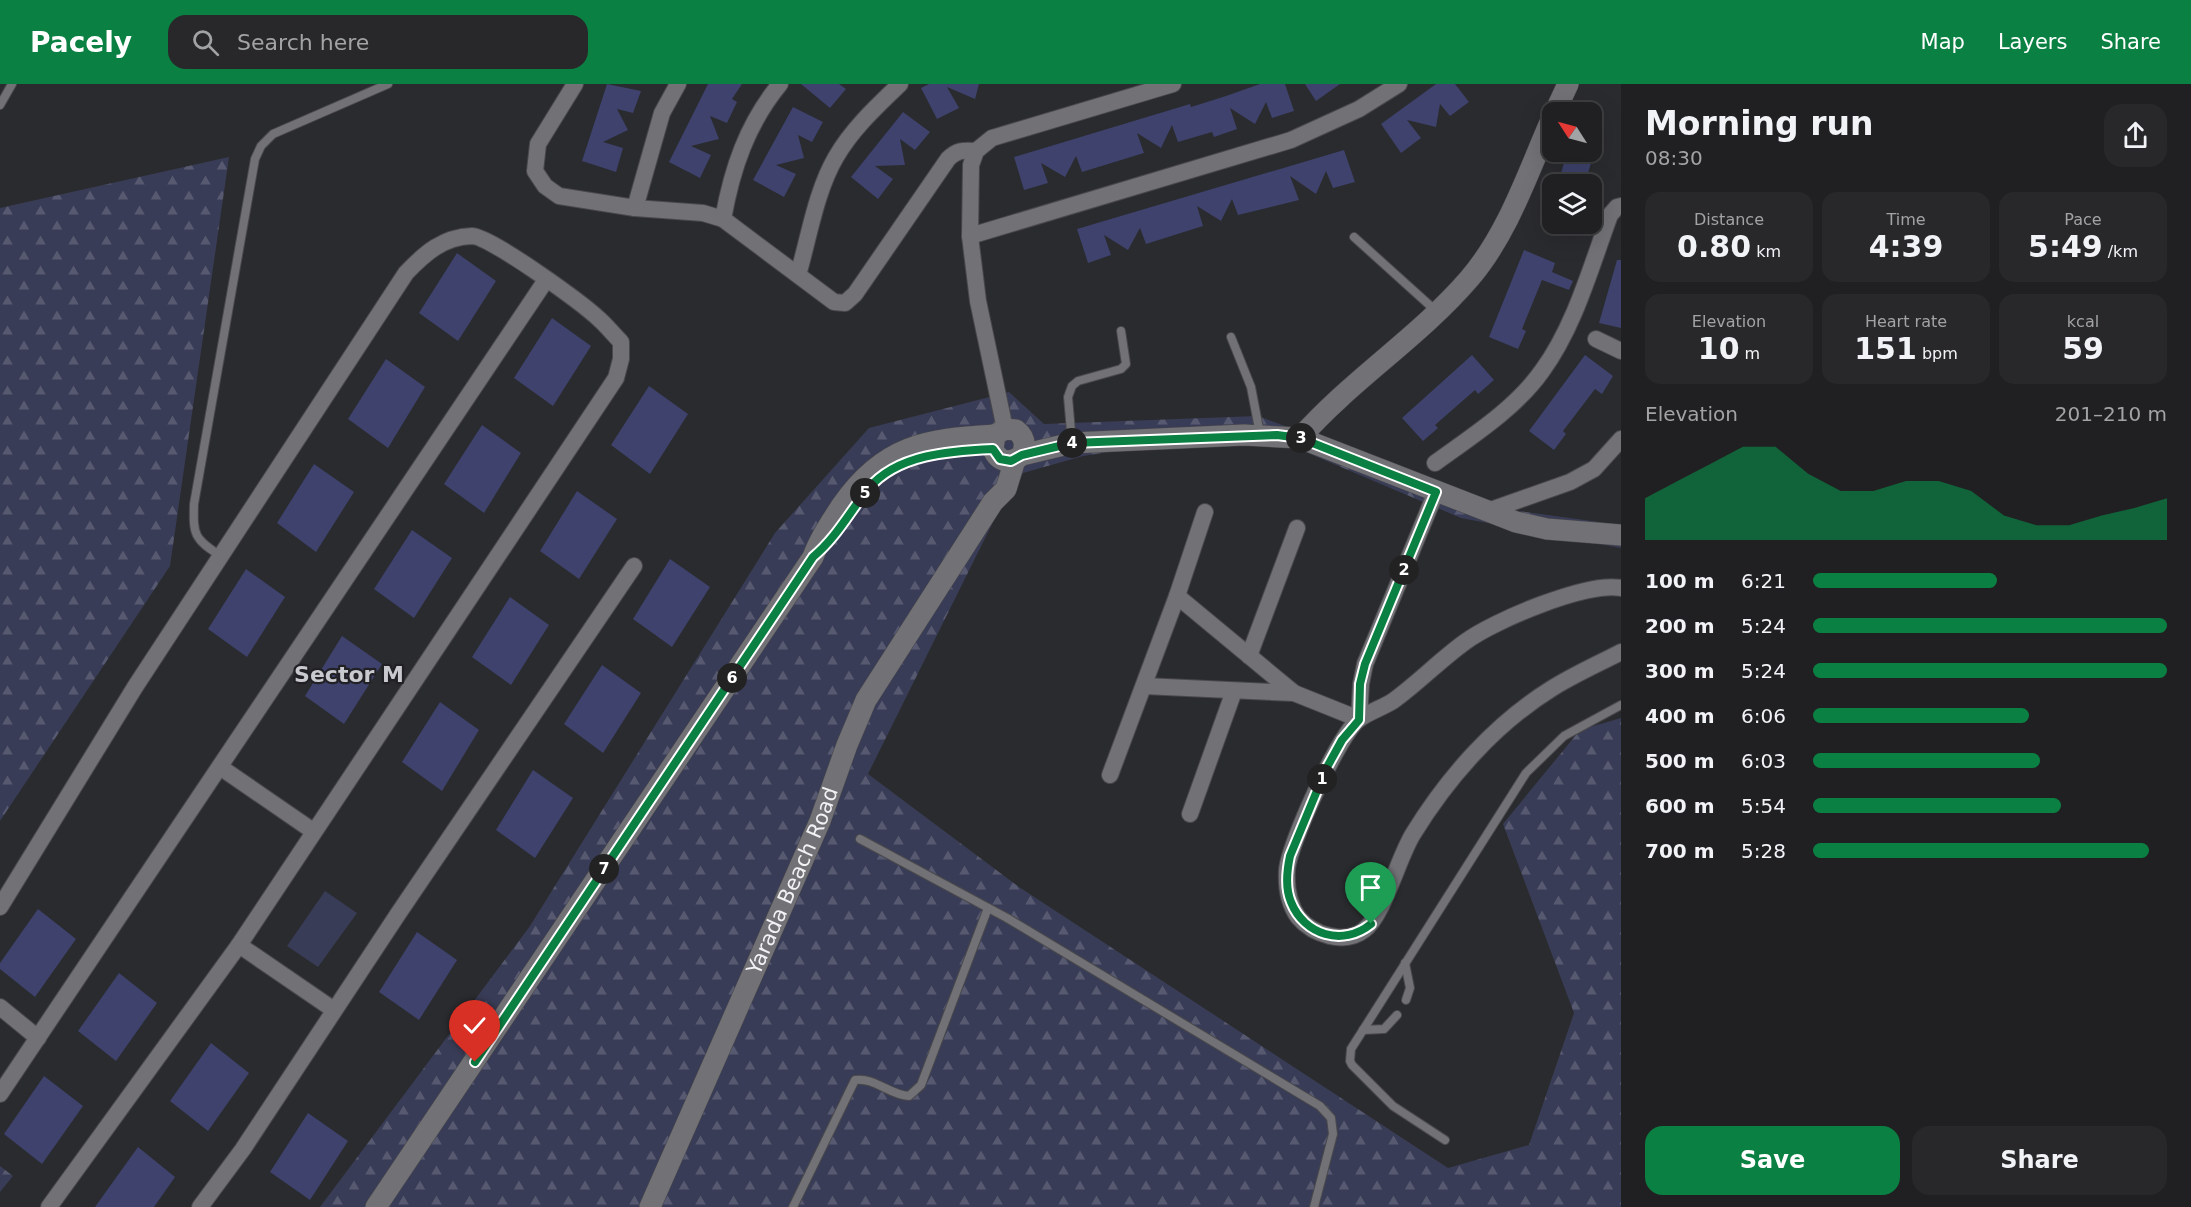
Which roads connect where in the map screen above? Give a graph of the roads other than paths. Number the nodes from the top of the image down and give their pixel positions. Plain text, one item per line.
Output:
1 (12, 84) edge
2 (388, 84) edge
3 (575, 84) edge
4 (678, 84) edge
5 (780, 84) edge
6 (900, 84) edge
7 (1173, 84) edge
8 (1399, 84) edge
9 (1568, 84) edge
10 (1560, 102) edge
11 (0, 105) edge
12 (1542, 139) edge
13 (976, 151) junction
14 (1621, 206) edge
15 (635, 208) junction
16 (723, 219) junction
17 (970, 236) junction
18 (1354, 237) dead end
19 (798, 275) junction
20 (546, 280) junction
21 (1437, 312) junction
22 (1121, 331) dead end
23 (1231, 337) dead end
24 (1596, 339) dead end
25 (1621, 351) edge
26 (1260, 435) junction
27 (1300, 438) junction
28 (1621, 439) edge
29 (1070, 443) junction
30 (1008, 446) junction
31 (1434, 464) dead end
32 (1436, 492) junction
33 (1205, 512) dead end
34 (1485, 512) junction
35 (1297, 528) dead end
36 (1621, 535) edge
37 (221, 556) junction
38 (634, 566) dead end
39 (1621, 588) edge
40 (1177, 596) junction
41 (1621, 652) edge
42 (1249, 656) junction
43 (1144, 686) junction
44 (1234, 691) junction
45 (1294, 693) junction
46 (1621, 705) edge
47 (1359, 720) junction
48 (220, 766) junction
49 (1110, 775) dead end
50 (1190, 814) dead end
51 (313, 831) junction
52 (860, 839) dead end
53 (0, 907) edge
54 (988, 908) junction
55 (239, 945) junction
56 (1405, 963) junction
57 (1406, 1000) dead end
58 (0, 1007) edge
59 (333, 1010) junction
60 (1396, 1015) dead end
61 (1363, 1030) junction
62 (38, 1038) junction
63 (0, 1094) edge
64 (1445, 1140) dead end
65 (49, 1207) edge
66 (200, 1207) edge
67 (376, 1207) edge
68 (650, 1207) edge
69 (793, 1207) edge
70 (1314, 1207) edge

1 - 11 lane
2 - 37 lane
3 - 15 street
4 - 15 street
5 - 16 street
6 - 19 street
7 - 13 street
8 - 17 street
9 - 10 street
12 - 21 street
13 - 17 street
13 - 19 street
14 - 31 street
15 - 16 street
16 - 19 street
17 - 30 street
18 - 21 lane
20 - 37 street
20 - 48 street
20 - 51 street
21 - 27 street
22 - 29 lane
23 - 26 lane
24 - 25 street
26 - 27 street
26 - 29 street
27 - 32 street
28 - 34 street
29 - 30 street
30 - 67 street
30 - 68 street, Yarada Beach Road
32 - 34 street
32 - 47 street
33 - 40 street
34 - 36 street
35 - 42 street
37 - 53 street
38 - 59 street
39 - 47 street
40 - 42 street
40 - 43 street
41 - 47 street
42 - 45 street
43 - 44 street
43 - 49 street
44 - 45 street
44 - 50 street
45 - 47 street
46 - 56 lane
48 - 51 street
48 - 62 street
51 - 55 street
52 - 54 lane
54 - 69 lane
54 - 70 lane
55 - 59 street
55 - 65 street
56 - 57 lane
56 - 61 lane
58 - 62 street
59 - 66 street
60 - 61 lane
61 - 64 lane
62 - 63 street

